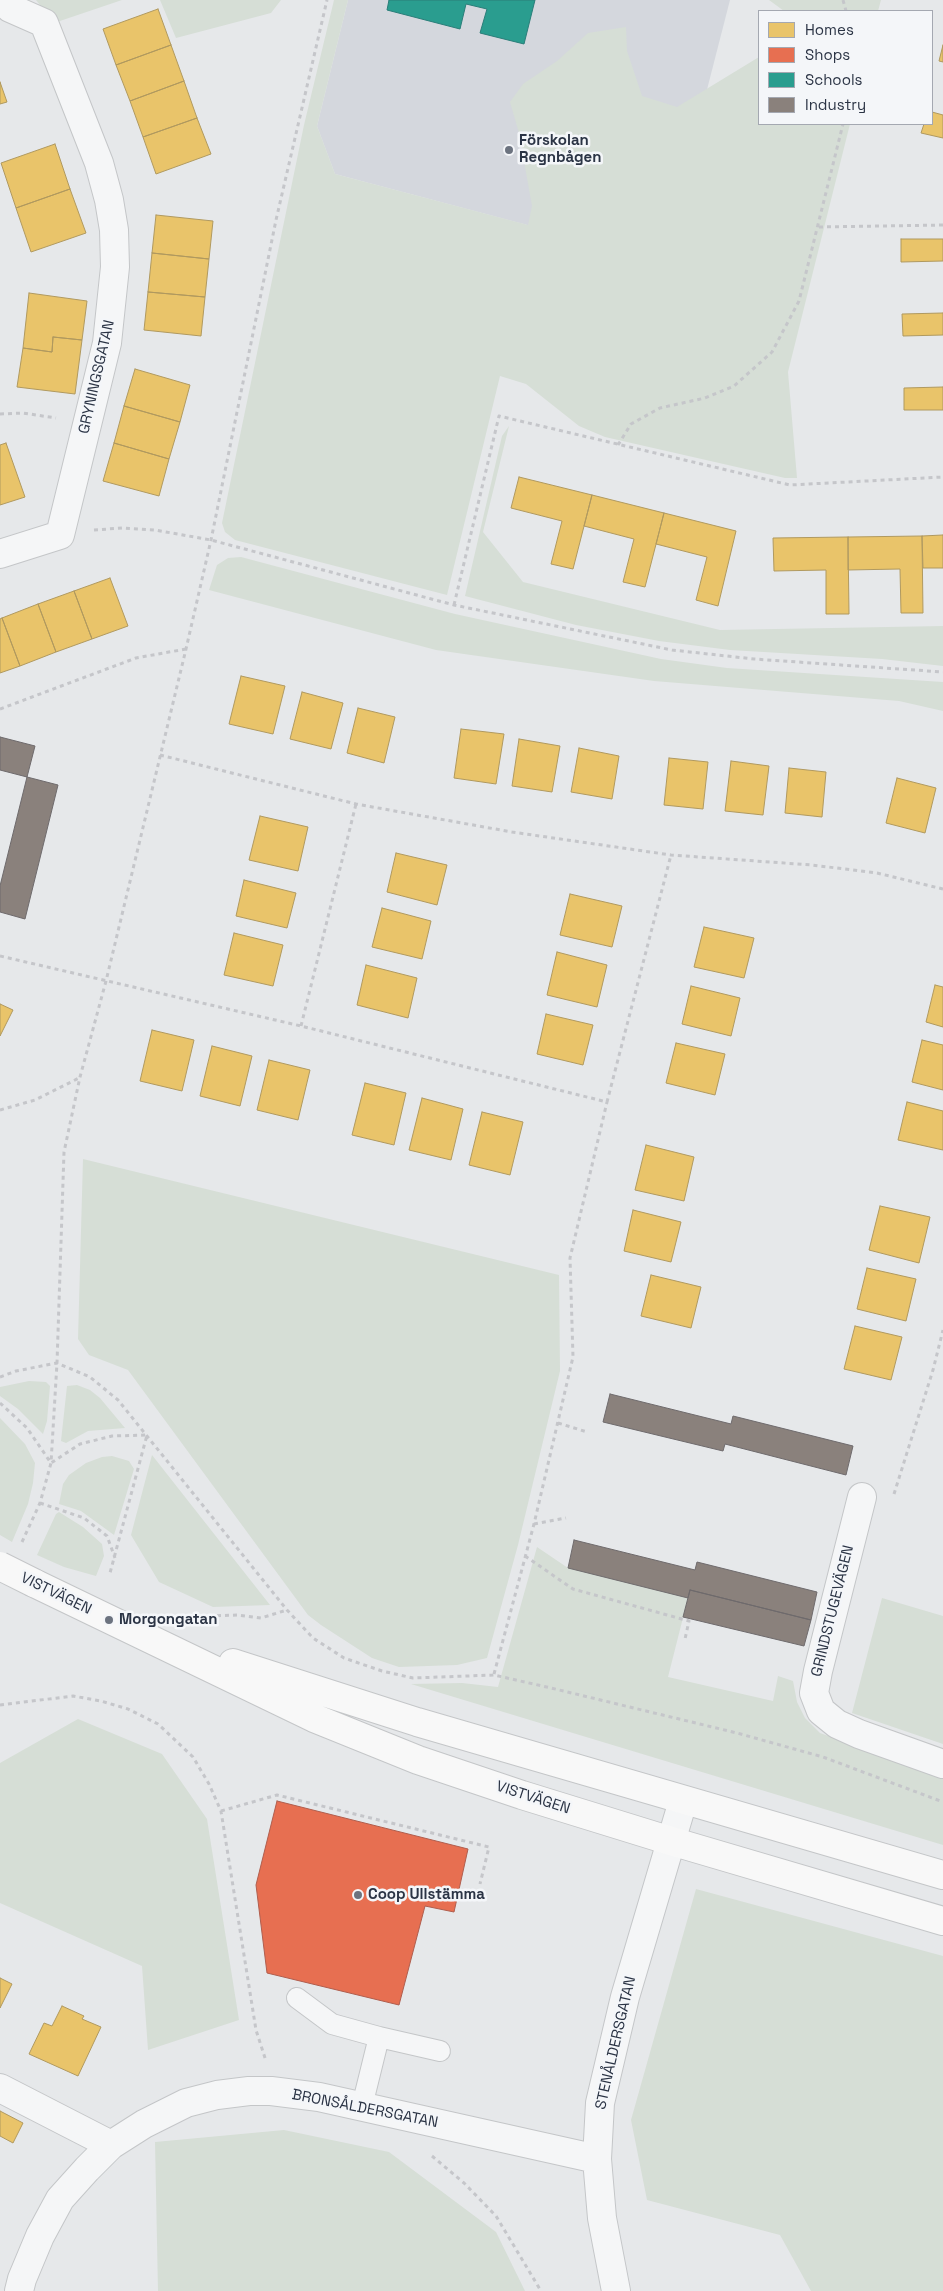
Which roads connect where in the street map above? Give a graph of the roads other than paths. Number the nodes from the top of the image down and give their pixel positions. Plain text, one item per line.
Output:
1 (5, 6) edge
2 (0, 554) edge
3 (862, 1497) dead end
4 (0, 1566) edge
5 (139, 1634) junction
6 (943, 1764) edge
7 (683, 1801) junction
8 (671, 1841) junction
9 (943, 1875) edge
10 (943, 1921) edge
11 (297, 1998) dead end
12 (379, 2037) junction
13 (440, 2051) dead end
14 (0, 2088) edge
15 (362, 2106) junction
16 (111, 2145) junction
17 (597, 2159) junction
18 (19, 2291) edge
19 (616, 2291) edge

1 - 2 street, GRYNINGSGATAN
3 - 6 street, GRINDSTUGEVÄGEN
4 - 5 main road, VISTVÄGEN, bridge
5 - 7 main road, VISTVÄGEN
5 - 8 main road, VISTVÄGEN
7 - 8 street, STENÅLDERSGATAN
7 - 9 main road, VISTVÄGEN
8 - 10 main road, VISTVÄGEN
8 - 17 street, STENÅLDERSGATAN
11 - 12 lane
12 - 13 lane
12 - 15 lane
14 - 16 street
15 - 16 street, BRONSÅLDERSGATAN
15 - 17 street, BRONSÅLDERSGATAN
16 - 18 street, BRONSÅLDERSGATAN
17 - 19 street, STENÅLDERSGATAN

